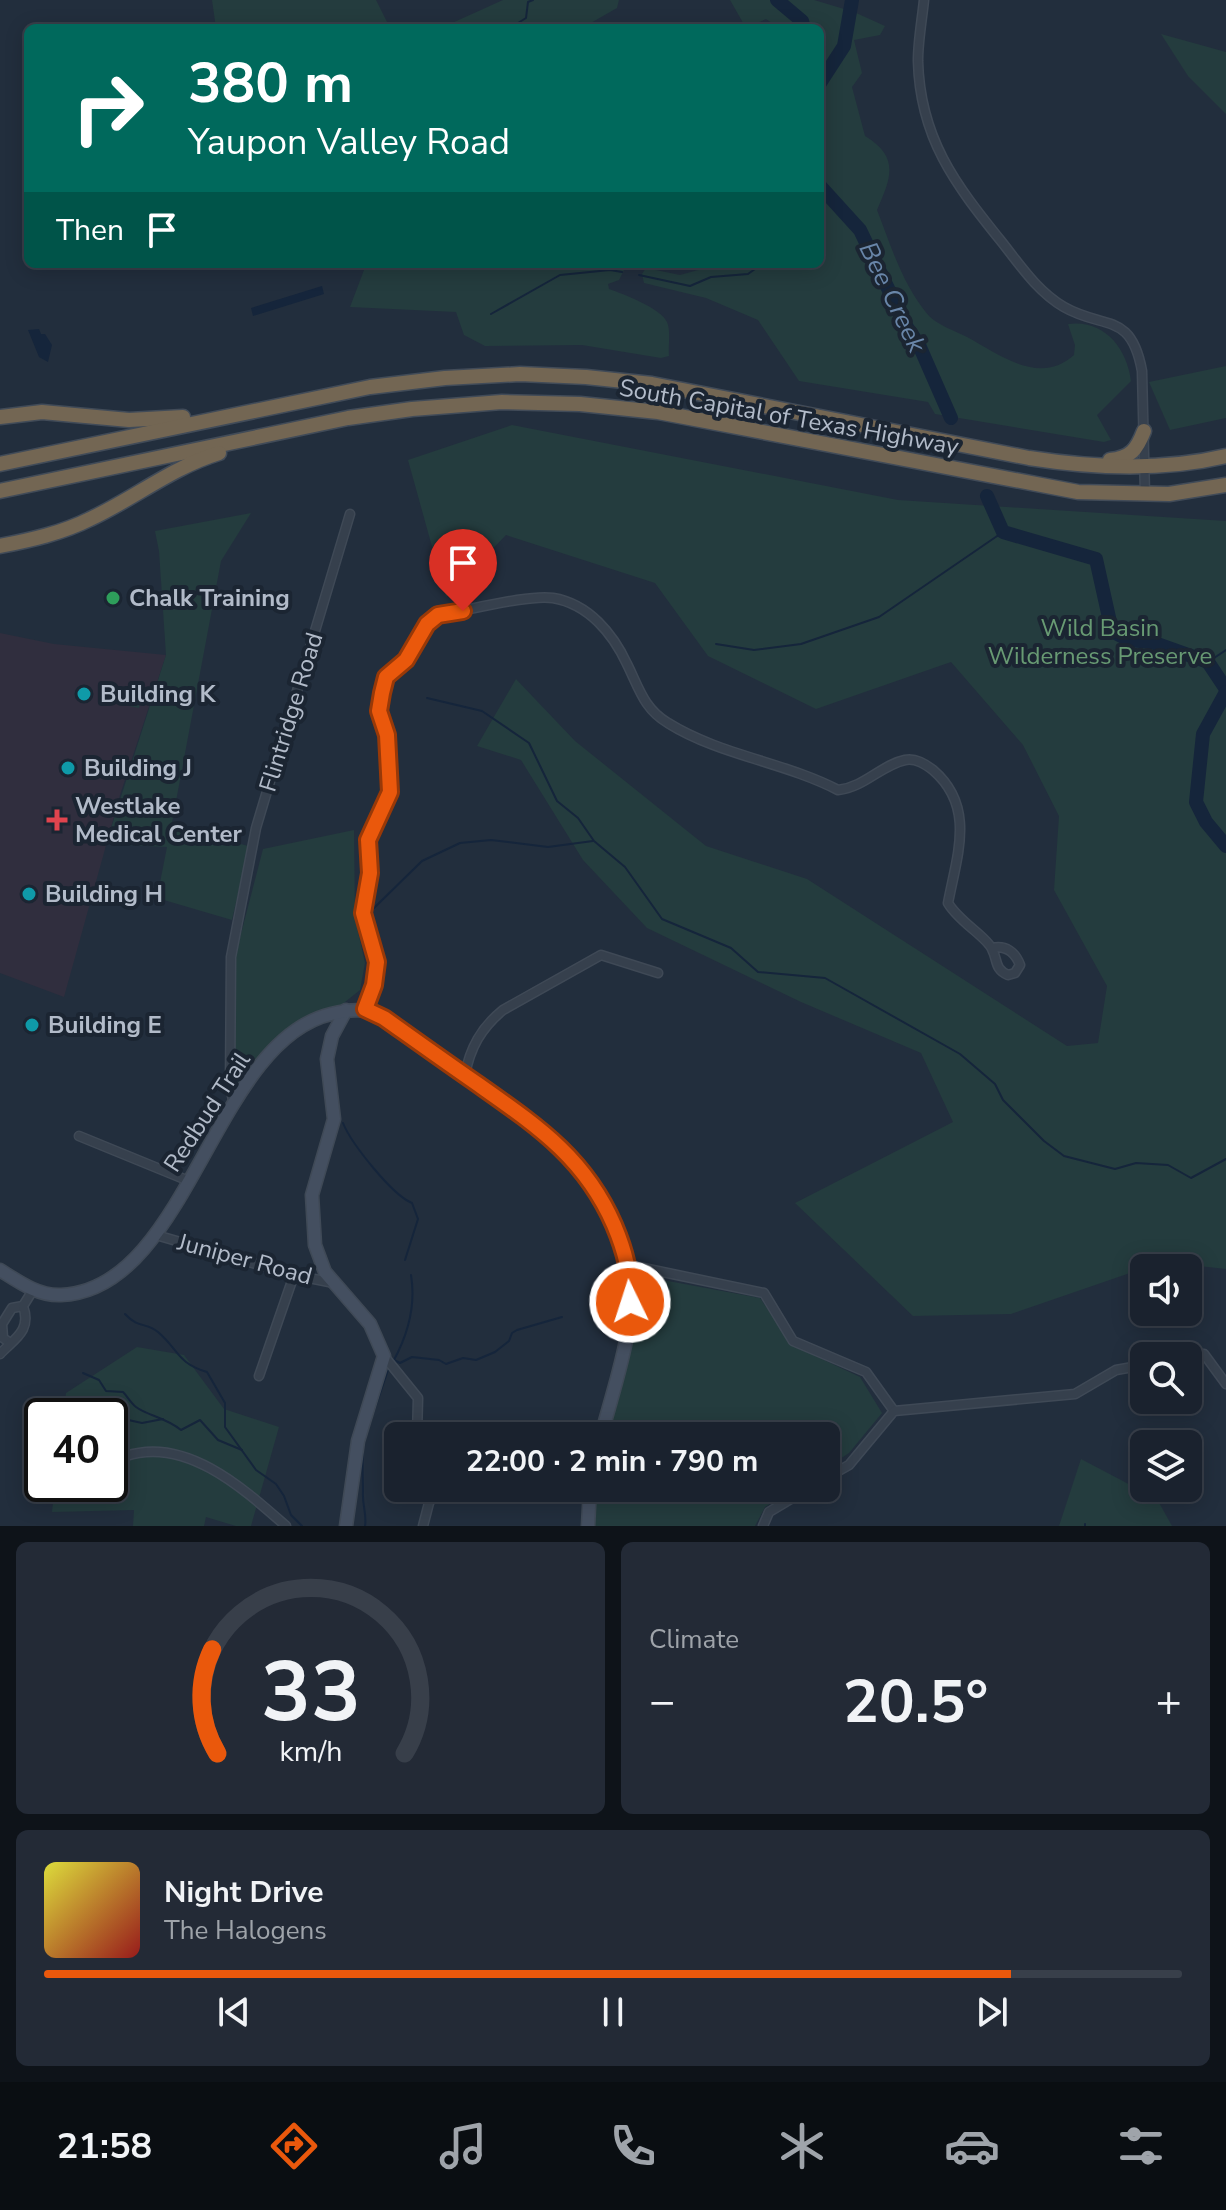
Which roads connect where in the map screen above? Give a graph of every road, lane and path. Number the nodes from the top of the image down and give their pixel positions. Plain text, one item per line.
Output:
1 (924, 0) edge
2 (747, 402) junction
3 (282, 404) junction
4 (0, 415) edge
5 (671, 415) junction
6 (322, 423) junction
7 (1144, 431) junction
8 (791, 438) junction
9 (1226, 456) edge
10 (0, 464) edge
11 (1078, 465) junction
12 (1144, 465) junction
13 (1226, 485) edge
14 (0, 491) edge
15 (1145, 495) junction
16 (350, 514) dead end
17 (0, 546) edge
18 (992, 948) dead end
19 (658, 973) dead end
20 (365, 1009) junction
21 (346, 1010) junction
22 (316, 1018) junction
23 (332, 1036) junction
24 (465, 1075) junction
25 (234, 1103) junction
26 (79, 1136) dead end
27 (189, 1181) junction
28 (156, 1235) junction
29 (629, 1265) junction
30 (0, 1270) edge
31 (294, 1275) junction
32 (334, 1283) junction
33 (33, 1290) junction
34 (23, 1306) junction
35 (9, 1342) junction
36 (0, 1354) edge
37 (1202, 1354) edge
38 (384, 1356) junction
39 (1130, 1368) edge
40 (259, 1376) dead end
41 (1226, 1384) edge
42 (894, 1411) junction
43 (417, 1422) edge
44 (604, 1422) edge
45 (128, 1456) edge
46 (840, 1470) edge
47 (430, 1502) edge
48 (589, 1502) edge
49 (786, 1502) edge
50 (286, 1526) edge
51 (346, 1526) edge
52 (423, 1526) edge
53 (588, 1526) edge
54 (763, 1526) edge

1 - 7 street
2 - 3 highway, South Capital of Texas Highway
2 - 5 highway
2 - 8 highway
2 - 11 highway, South Capital of Texas Highway
3 - 4 highway
3 - 10 highway, South Capital of Texas Highway
5 - 6 highway, South Capital of Texas Highway
5 - 8 highway, South Capital of Texas Highway
6 - 14 highway, South Capital of Texas Highway
6 - 17 highway
7 - 11 highway
7 - 12 street
8 - 15 highway, South Capital of Texas Highway
9 - 12 highway, South Capital of Texas Highway
11 - 12 highway, South Capital of Texas Highway
12 - 15 street
13 - 15 highway, South Capital of Texas Highway
16 - 25 street, Flintridge Road
18 - 20 street
19 - 24 street
20 - 21 street, Redbud Trail
20 - 24 street
21 - 22 street, Redbud Trail
21 - 23 street
22 - 23 street
22 - 25 street, Redbud Trail
23 - 32 street
24 - 29 street
25 - 27 street, Redbud Trail
26 - 27 street
27 - 28 street, Redbud Trail
28 - 31 street, Juniper Road
28 - 33 street, Redbud Trail
29 - 42 street
29 - 44 street
30 - 33 street, Redbud Trail
31 - 32 street, Juniper Road
31 - 40 street
32 - 38 street
33 - 34 street
34 - 35 street
34 - 35 street
35 - 36 street
37 - 41 street
38 - 43 street
38 - 51 street
39 - 42 street
42 - 46 street
45 - 50 street
47 - 52 street
48 - 53 street
49 - 54 street

